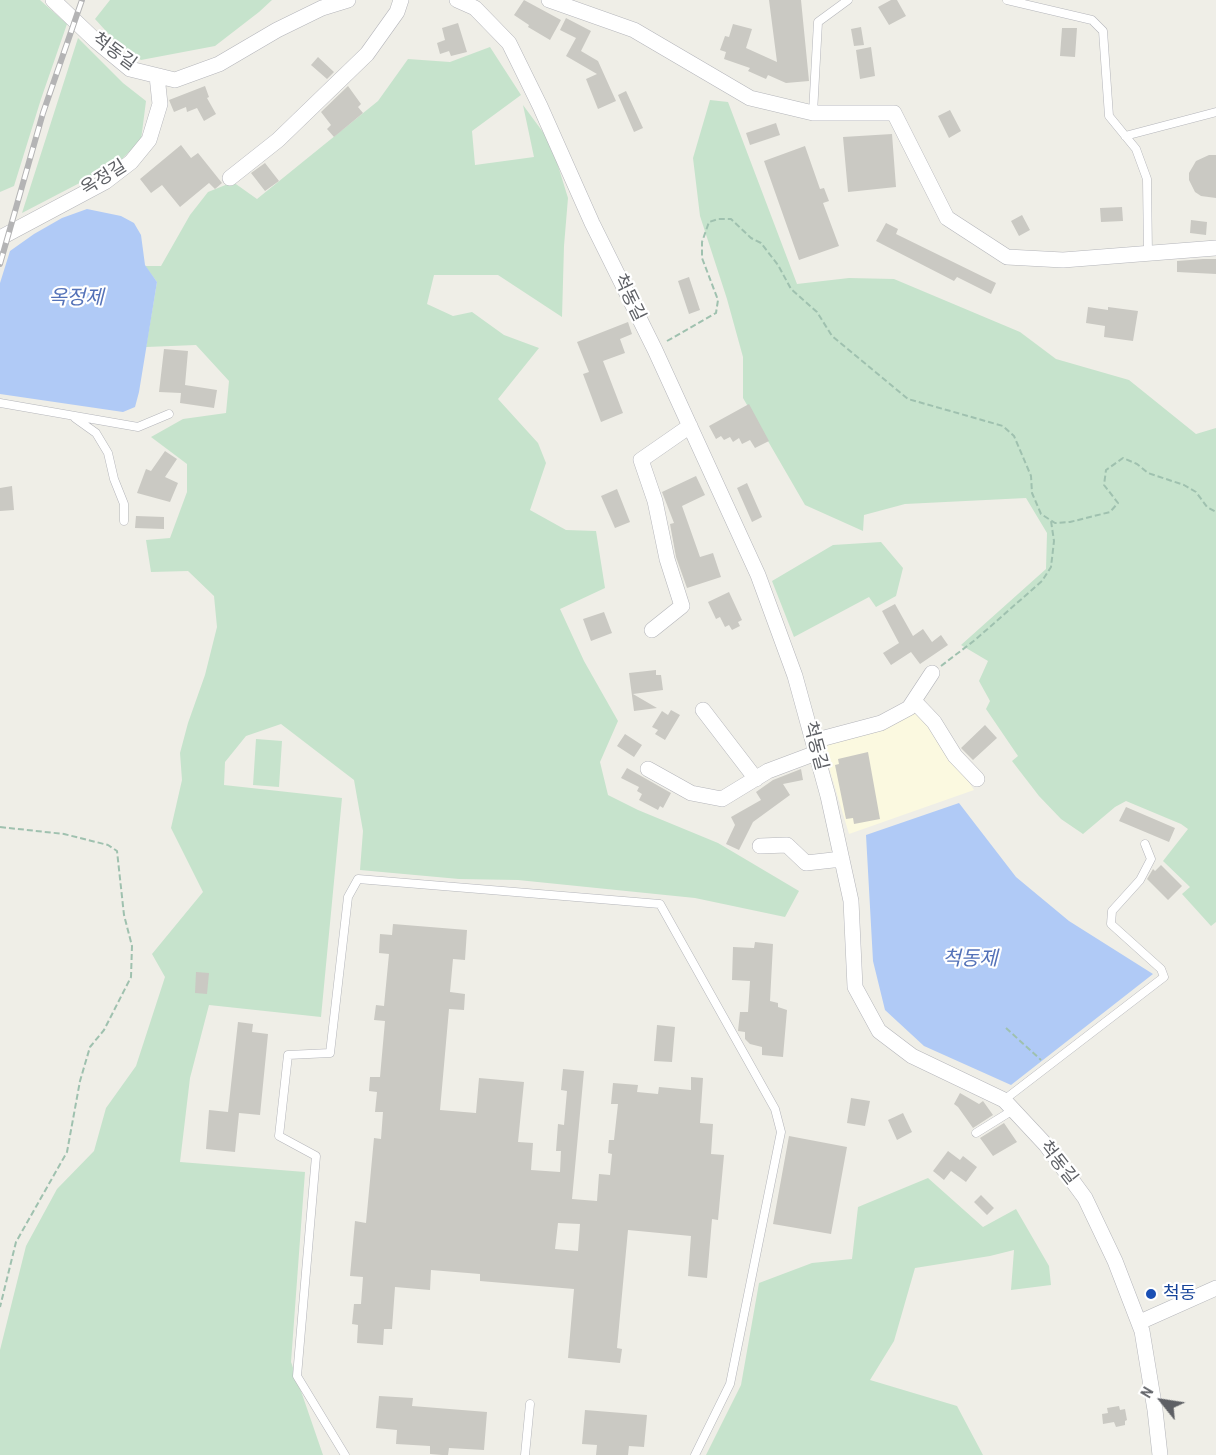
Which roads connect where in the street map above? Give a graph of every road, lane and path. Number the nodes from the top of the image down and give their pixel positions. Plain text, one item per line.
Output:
1 (53, 0) edge
2 (348, 0) edge
3 (401, 0) edge
4 (457, 0) edge
5 (549, 0) edge
6 (848, 0) edge
7 (1007, 0) edge
8 (324, 4) edge
9 (157, 76) junction
10 (1216, 112) edge
11 (813, 113) junction
12 (1125, 136) junction
13 (230, 178) dead end
14 (0, 244) edge
15 (1216, 248) edge
16 (1148, 254) junction
17 (655, 350) junction
18 (0, 402) edge
19 (170, 414) dead end
20 (72, 415) junction
21 (690, 426) junction
22 (1216, 512) edge
23 (124, 521) dead end
24 (1051, 521) junction
25 (652, 630) dead end
26 (932, 673) joint
27 (914, 701) junction
28 (704, 710) dead end
29 (815, 747) junction
30 (648, 769) dead end
31 (756, 779) junction
32 (977, 779) dead end
33 (0, 827) edge
34 (1145, 844) dead end
35 (760, 846) dead end
36 (842, 859) junction
37 (1006, 1028) dead end
38 (1047, 1066) junction
39 (1008, 1105) junction
40 (976, 1133) dead end
41 (1216, 1288) edge
42 (0, 1307) edge
43 (1140, 1322) junction
44 (530, 1404) dead end
45 (345, 1455) edge
46 (525, 1455) edge
47 (695, 1455) edge
48 (1160, 1455) edge

1 - 9 street, 척동길
2 - 8 street, 척동길
3 - 13 street
4 - 17 street, 척동길
5 - 11 street
6 - 11 lane
7 - 12 lane
8 - 9 street, 척동길
9 - 14 street, 옥정길
10 - 12 lane
11 - 16 street
12 - 16 lane
15 - 16 street
17 - 21 street, 척동길
17 - 24 path
18 - 20 lane
19 - 20 lane
20 - 23 lane
21 - 25 street
21 - 29 street, 척동길
22 - 24 path
24 - 26 path
26 - 27 street
27 - 29 street
27 - 32 street
28 - 31 street
29 - 31 street
29 - 36 street, 척동길
30 - 31 street
33 - 42 path
34 - 38 lane
35 - 36 street
36 - 39 street, 척동길
37 - 38 path
38 - 39 lane
39 - 40 lane
39 - 43 street, 척동길
41 - 43 street
43 - 48 street, 척동길
44 - 46 lane
45 - 47 lane

